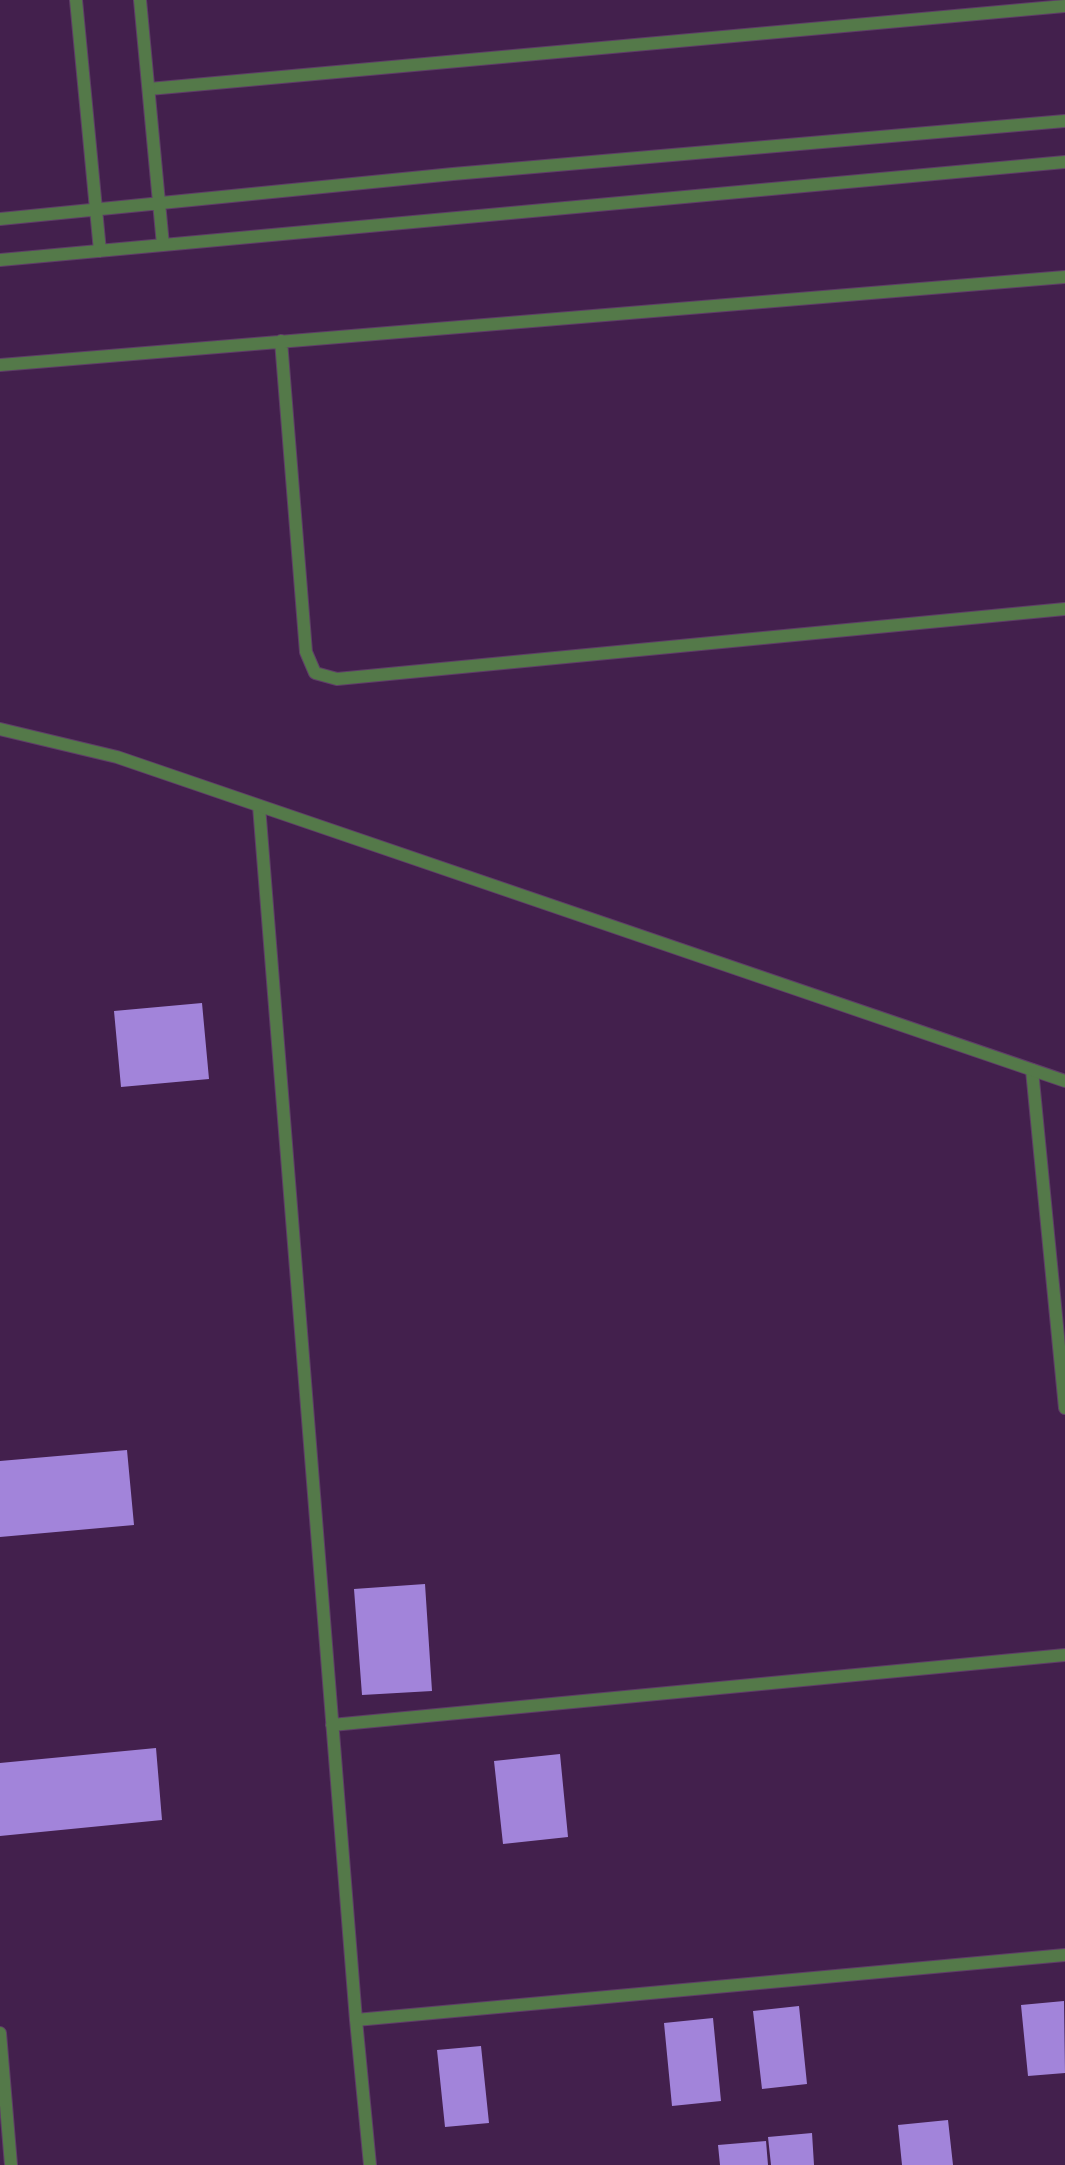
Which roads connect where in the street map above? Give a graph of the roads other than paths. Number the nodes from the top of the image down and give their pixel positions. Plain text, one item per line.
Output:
1 (76, 0) edge
2 (140, 0) edge
3 (1065, 6) edge
4 (149, 89) junction
5 (1065, 121) edge
6 (1065, 162) edge
7 (159, 204) junction
8 (96, 210) junction
9 (0, 219) edge
10 (162, 246) junction
11 (100, 251) junction
12 (0, 260) edge
13 (1065, 278) edge
14 (281, 340) junction
15 (0, 365) edge
16 (1065, 609) edge
17 (0, 729) edge
18 (259, 806) junction
19 (1032, 1070) junction
20 (1065, 1081) edge
21 (1065, 1408) edge
22 (1065, 1655) edge
23 (332, 1725) junction
24 (1065, 1955) edge
25 (356, 2020) junction
26 (0, 2033) edge
27 (11, 2165) edge
28 (370, 2165) edge

1 - 8 street
2 - 4 street
3 - 4 street
4 - 7 street
5 - 7 street
6 - 10 street
7 - 8 street
7 - 10 street
8 - 9 street
8 - 11 street
10 - 11 street
11 - 12 street
13 - 14 street
14 - 15 street
14 - 16 street
17 - 18 street
18 - 19 street
18 - 23 street
19 - 20 street
19 - 21 street
22 - 23 street
23 - 25 street
24 - 25 street
25 - 28 street
26 - 27 street

